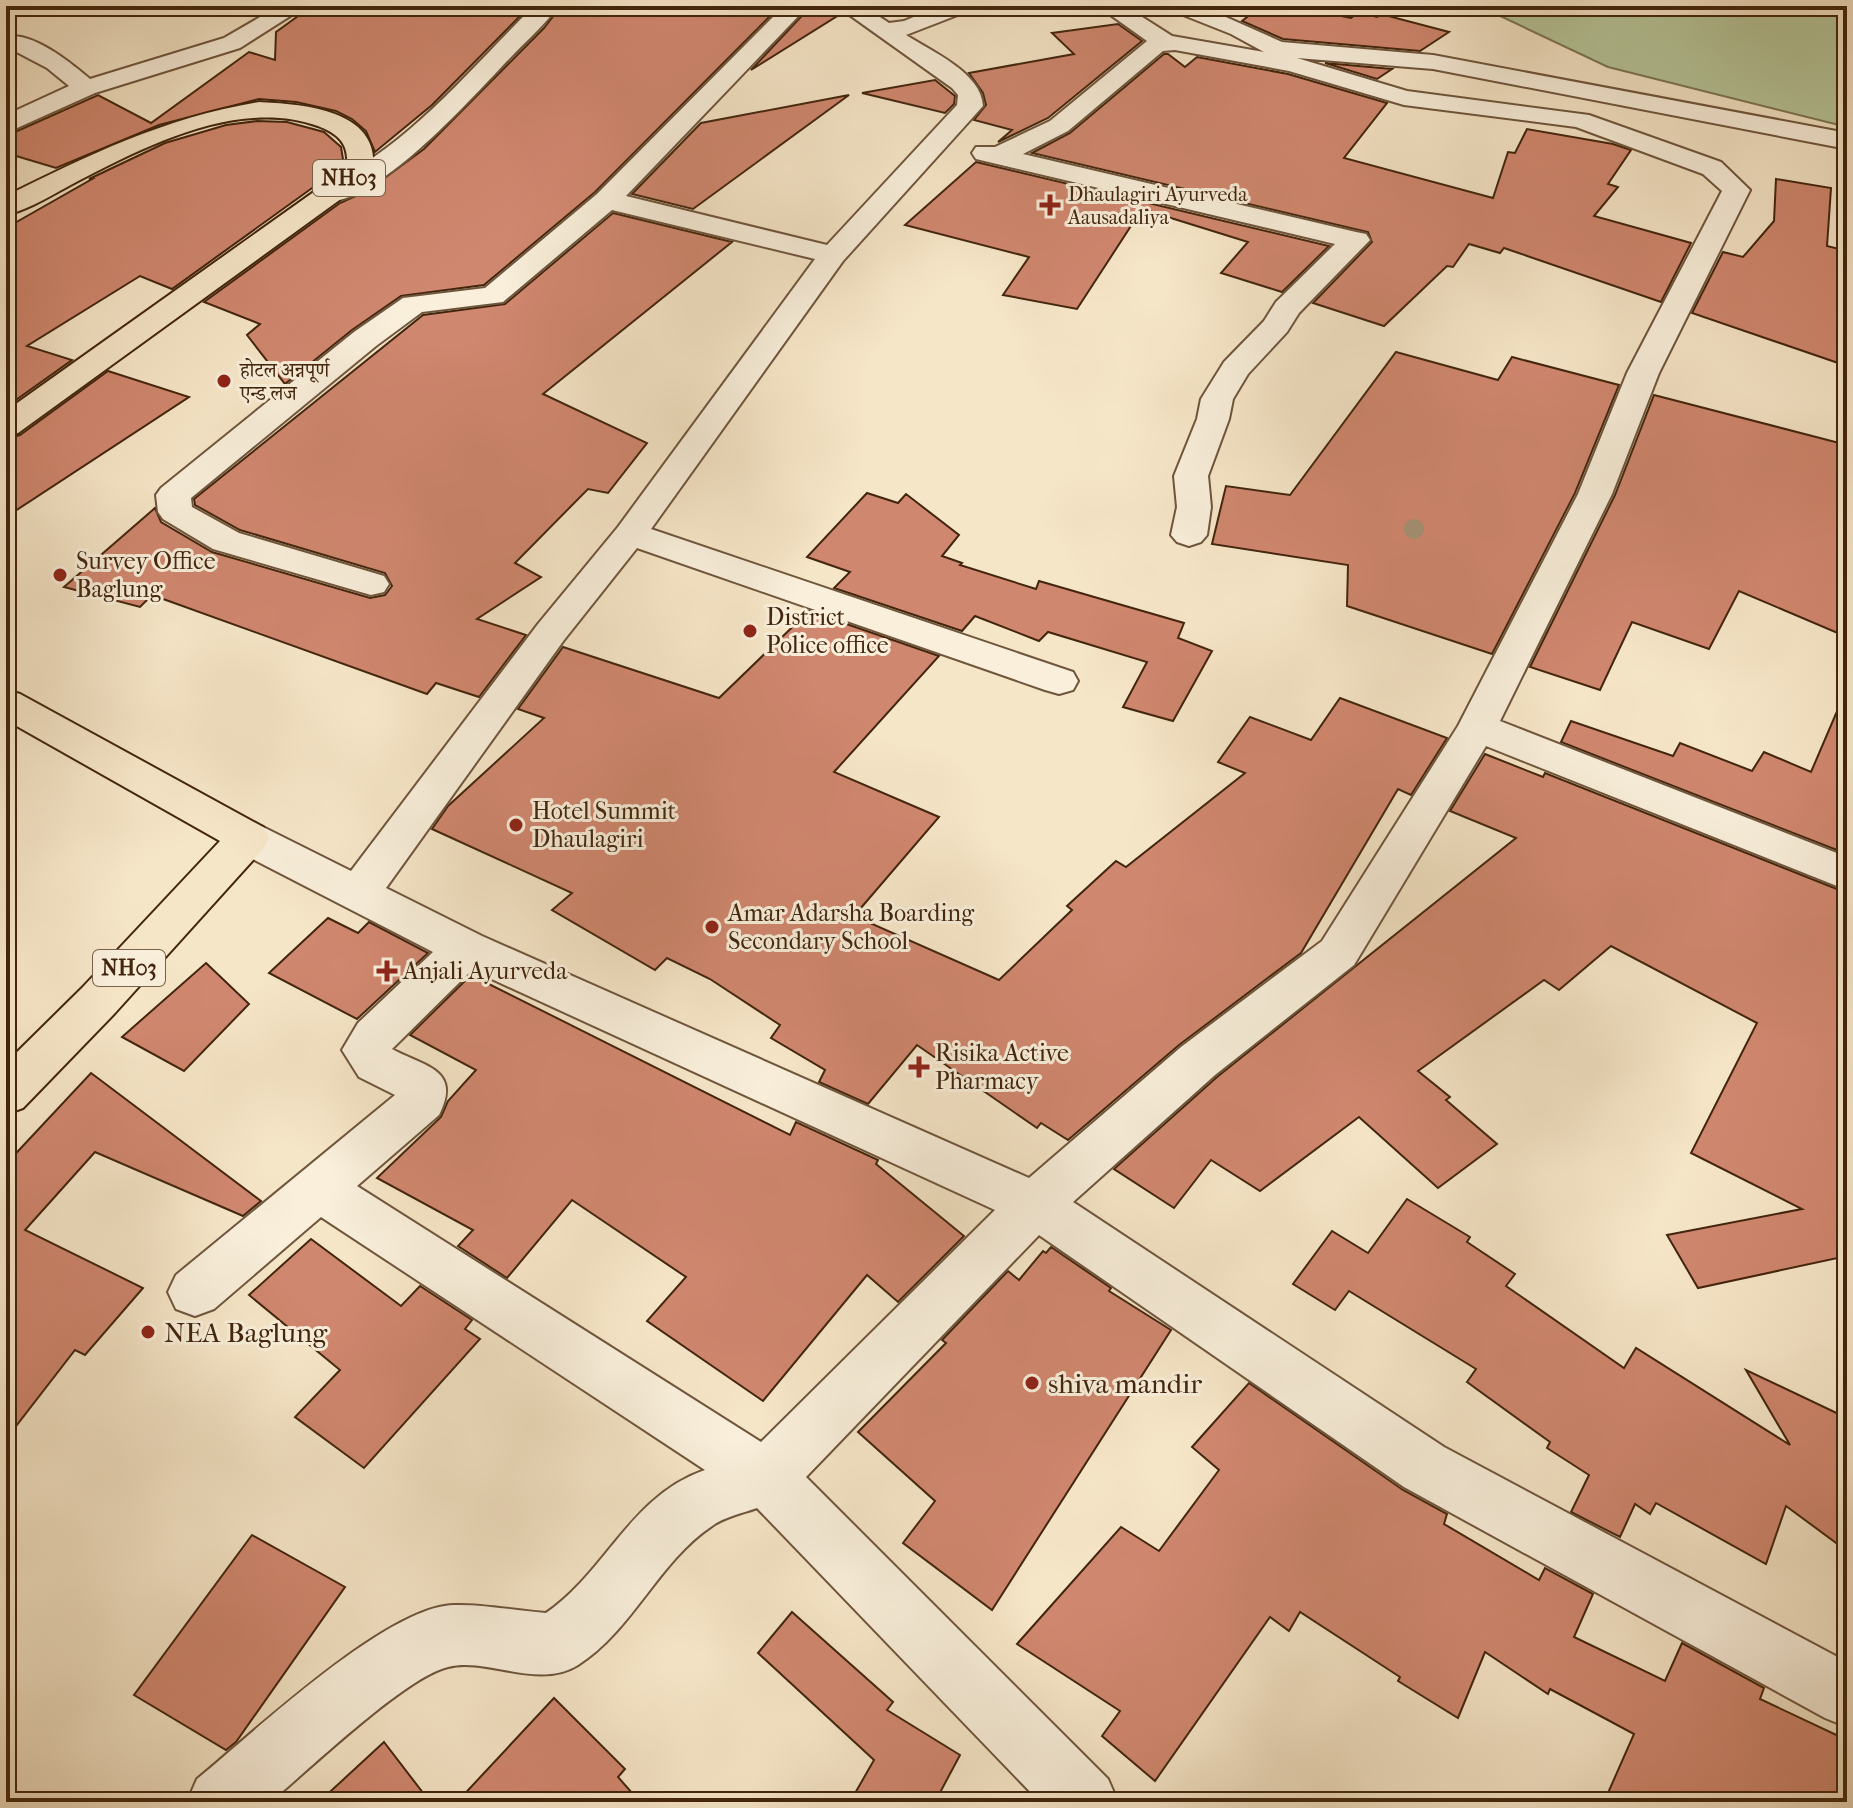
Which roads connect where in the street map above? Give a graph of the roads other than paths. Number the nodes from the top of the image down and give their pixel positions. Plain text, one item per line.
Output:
1 (295, 6) edge
2 (547, 6) edge
3 (797, 6) edge
4 (848, 6) edge
5 (960, 6) edge
6 (1109, 6) edge
7 (1173, 24) edge
8 (886, 31) junction
9 (15, 42) dead end
10 (86, 88) junction
11 (6, 125) edge
12 (1847, 141) edge
13 (936, 143) junction
14 (998, 156) junction
15 (328, 195) junction
16 (607, 200) junction
17 (6, 207) edge
18 (833, 255) junction
19 (6, 426) edge
20 (630, 534) junction
21 (1189, 535) dead end
22 (371, 584) dead end
23 (1059, 681) dead end
24 (6, 703) edge
25 (1477, 727) junction
26 (248, 838) junction
27 (1847, 874) edge
28 (359, 893) junction
29 (466, 948) junction
30 (6, 1094) edge
31 (318, 1188) junction
32 (1035, 1204) junction
33 (195, 1292) dead end
34 (766, 1477) junction
35 (1847, 1696) edge
36 (220, 1802) edge
37 (1085, 1802) edge

1 - 10 street
2 - 15 street
3 - 16 street
4 - 8 street
5 - 8 street
6 - 7 street
7 - 12 street
7 - 14 street
7 - 25 street
8 - 13 street
9 - 10 street
10 - 11 street
13 - 14 street
13 - 18 street
14 - 21 street
15 - 17 main road, NH03
15 - 19 main road, NH03
16 - 18 street
16 - 22 street
18 - 20 street
20 - 23 street
20 - 28 street
24 - 26 main road
25 - 27 street
25 - 32 street
26 - 28 street
26 - 30 main road, NH03
28 - 29 street
29 - 31 street
29 - 32 street
31 - 33 street
31 - 34 street
32 - 34 street
32 - 35 street
34 - 36 street
34 - 37 street

